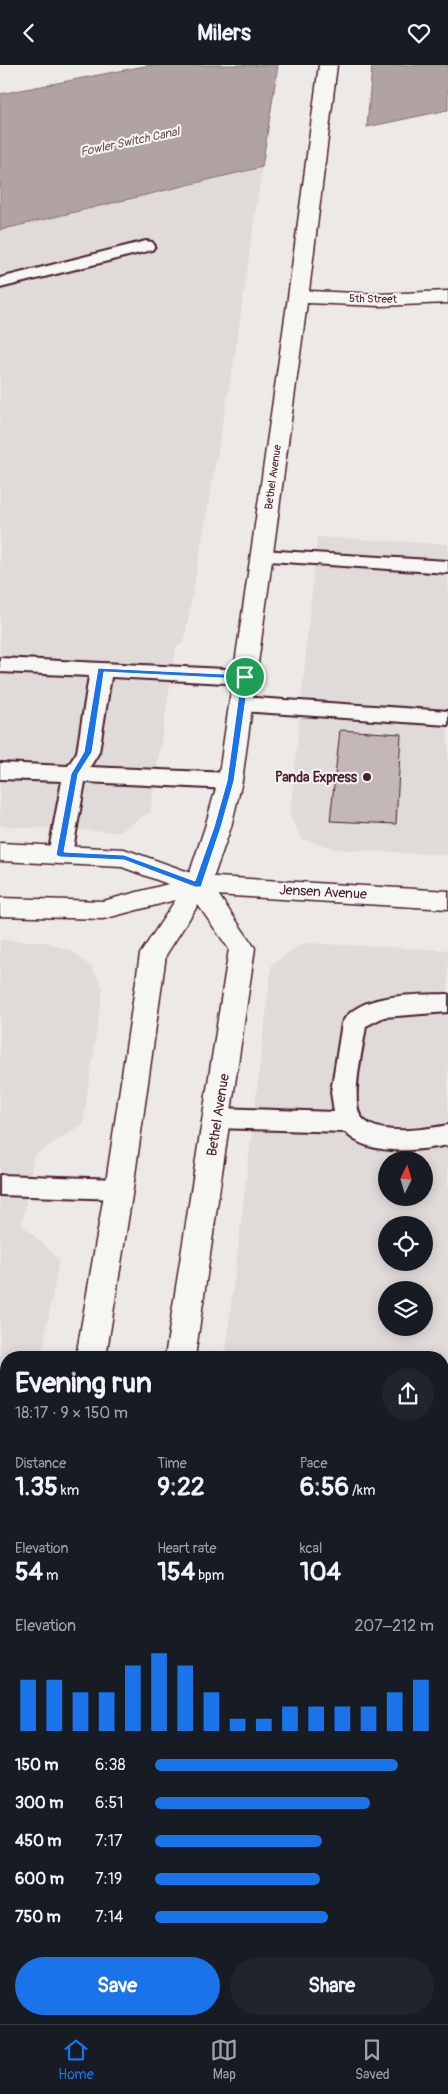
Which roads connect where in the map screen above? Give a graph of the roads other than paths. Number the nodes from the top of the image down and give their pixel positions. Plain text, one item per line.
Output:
1 (328, 65) edge
2 (146, 246) dead end
3 (0, 283) edge
4 (298, 297) junction
5 (448, 297) edge
6 (262, 555) junction
7 (448, 567) edge
8 (0, 665) edge
9 (101, 670) junction
10 (245, 677) junction
11 (241, 704) junction
12 (448, 718) edge
13 (0, 771) edge
14 (75, 774) junction
15 (230, 781) junction
16 (0, 852) edge
17 (60, 855) junction
18 (198, 885) junction
19 (448, 900) edge
20 (0, 907) edge
21 (448, 1003) edge
22 (218, 1118) junction
23 (352, 1122) junction
24 (448, 1135) edge
25 (0, 1185) edge
26 (119, 1189) junction
27 (96, 1324) junction
28 (92, 1351) edge
29 (101, 1351) edge
30 (181, 1351) edge

1 - 4 main road, Bethel Avenue
2 - 3 lane
4 - 5 main road, 5th Street
4 - 6 main road, Bethel Avenue
6 - 7 lane
6 - 10 main road, Bethel Avenue
8 - 9 lane
9 - 10 lane
9 - 14 lane
10 - 11 main road, Bethel Avenue
11 - 12 lane
11 - 15 main road, Bethel Avenue
13 - 14 lane
14 - 15 lane
14 - 17 lane
15 - 18 main road, Bethel Avenue
16 - 17 main road, Jensen Avenue
17 - 18 main road, Jensen Avenue
18 - 19 main road, Jensen Avenue
18 - 20 main road, Jensen Avenue
18 - 22 main road, Bethel Avenue
18 - 26 main road, Bethel Avenue
21 - 23 lane
22 - 23 lane
22 - 30 main road, Bethel Avenue
23 - 24 lane
25 - 26 lane
26 - 27 main road, Bethel Avenue
27 - 28 main road, Bethel Avenue
27 - 29 main road

